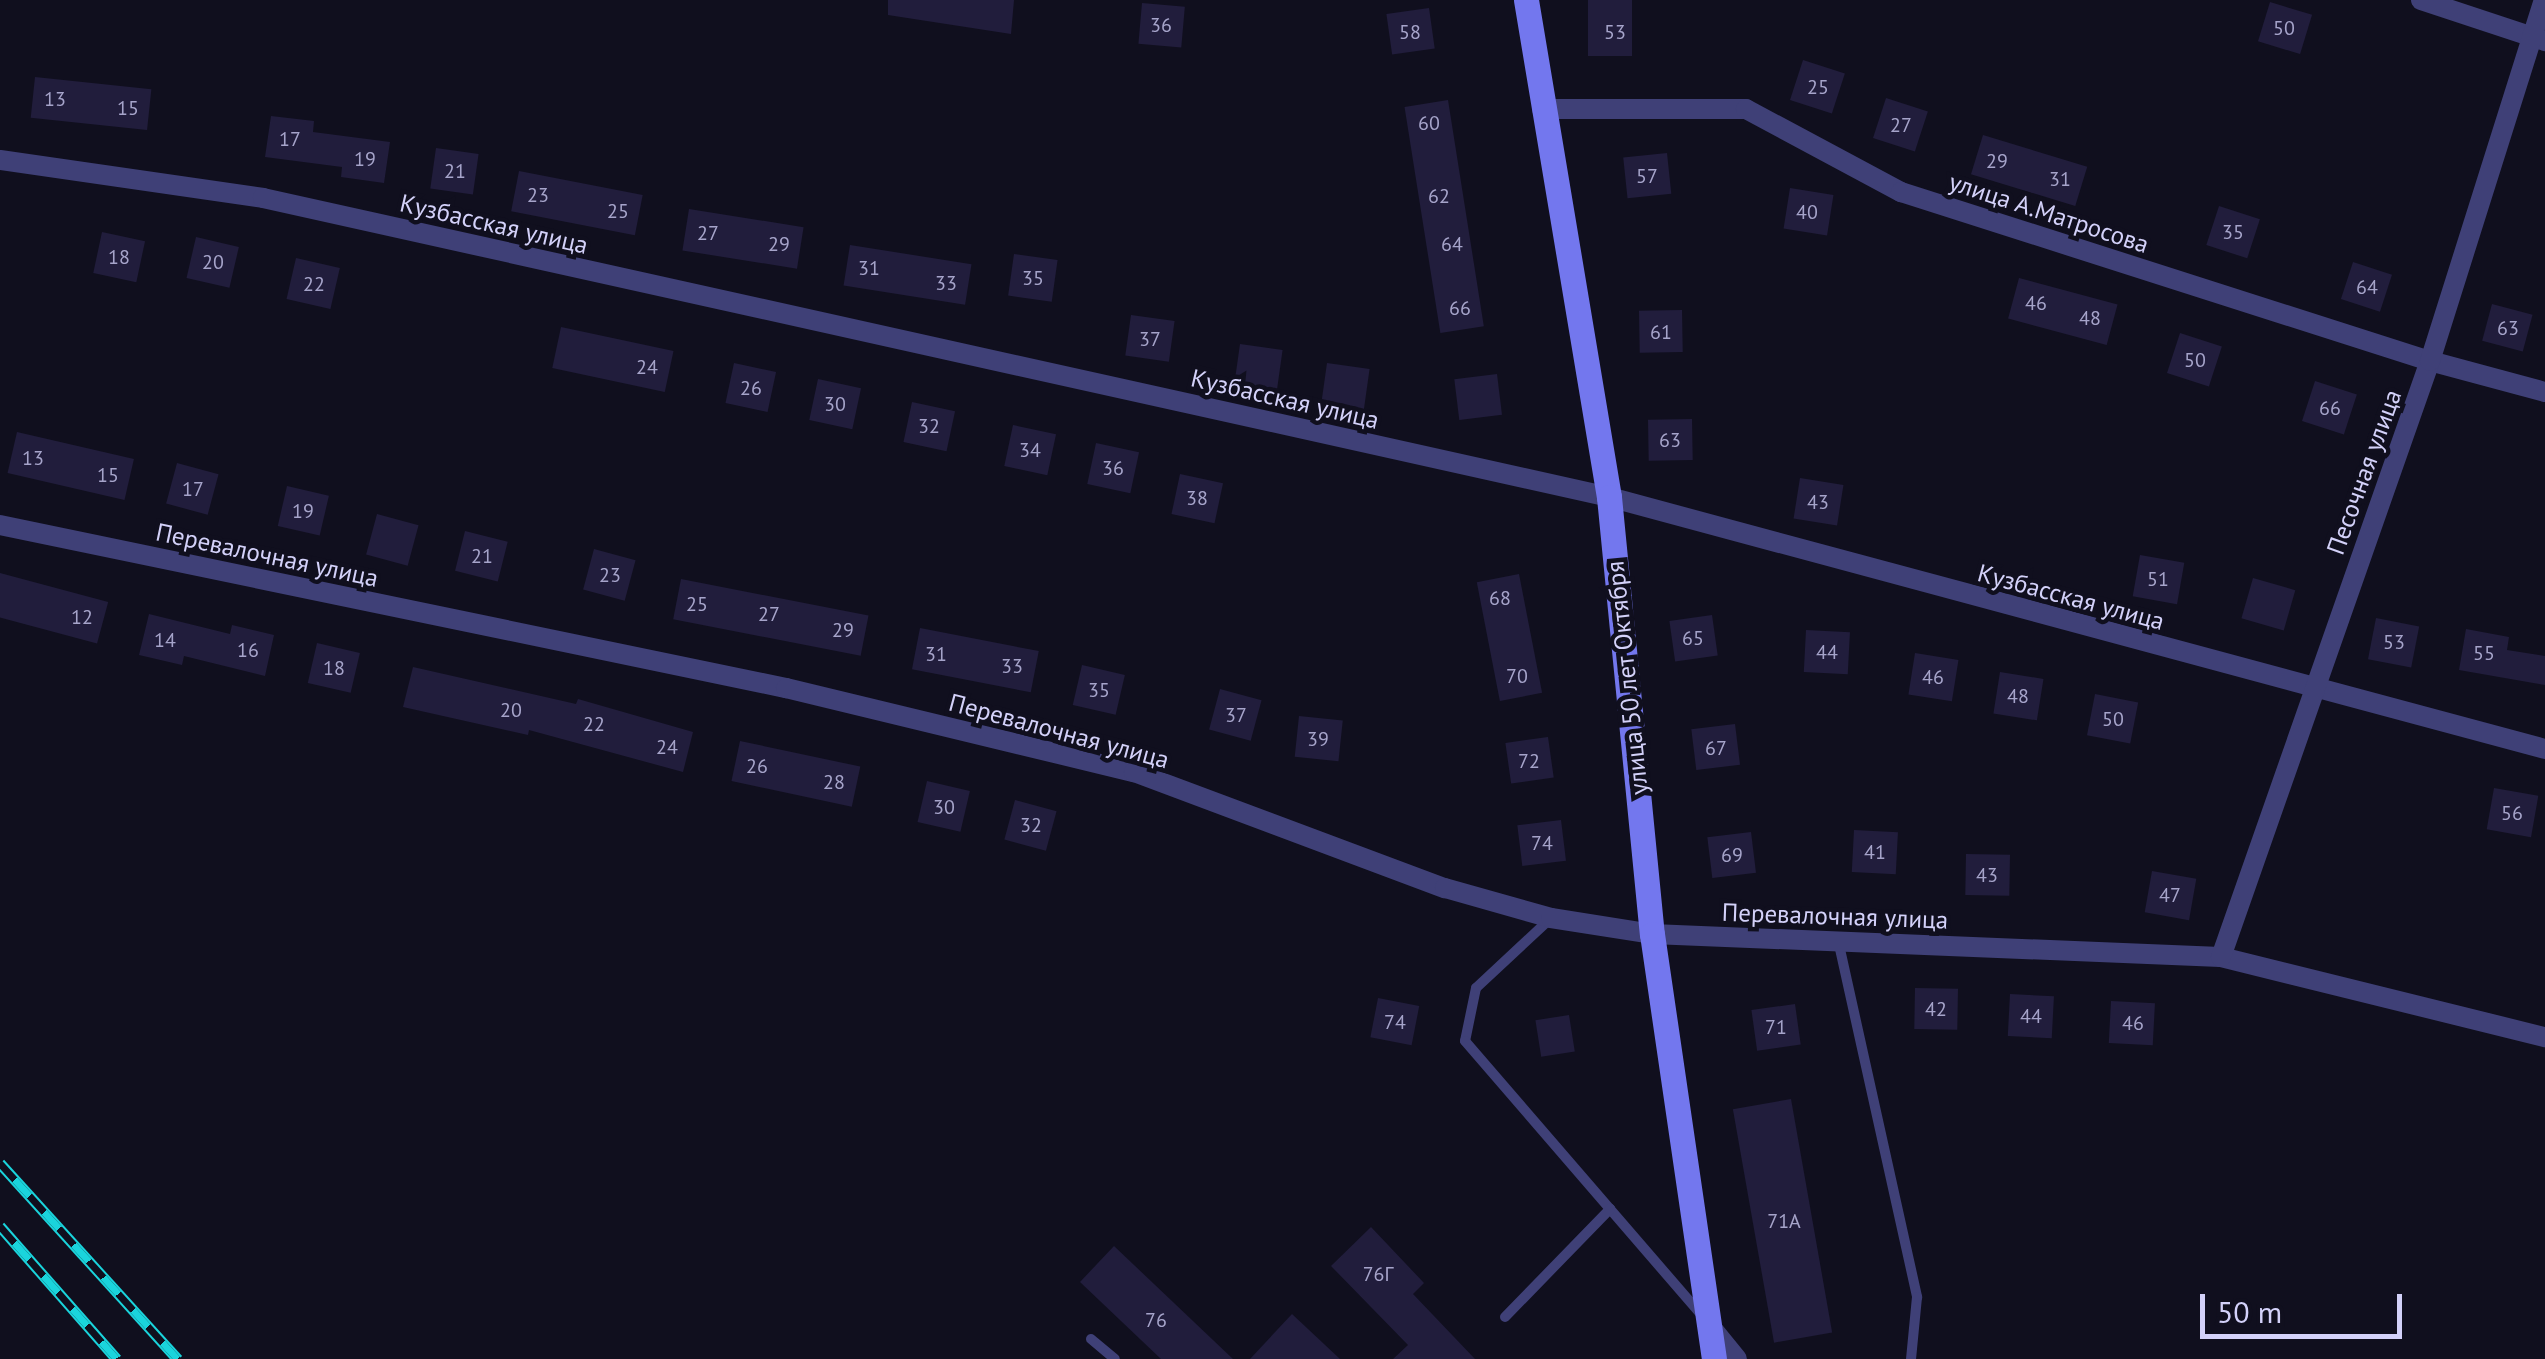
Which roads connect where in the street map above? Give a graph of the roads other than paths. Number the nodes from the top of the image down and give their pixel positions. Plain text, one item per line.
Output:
1 (1526, 0) edge
2 (2422, 0) edge
3 (2544, 0) edge
4 (2538, 39) edge
5 (1542, 109) junction
6 (0, 160) edge
7 (2430, 361) junction
8 (2545, 392) edge
9 (1609, 497) junction
10 (0, 525) edge
11 (2313, 689) junction
12 (2545, 750) edge
13 (1551, 918) junction
14 (1652, 934) junction
15 (1838, 940) junction
16 (2221, 957) junction
17 (2545, 1037) edge
18 (1610, 1210) junction
19 (1505, 1317) dead end
20 (1711, 1327) junction
21 (1091, 1339) dead end
22 (1115, 1359) edge
23 (1714, 1359) edge
24 (1737, 1359) edge
25 (1911, 1359) edge

1 - 5 main road, улица 50 лет Октября
2 - 4 street
3 - 4 street, Песочная улица
4 - 7 street, Песочная улица
5 - 7 street, улица А.Матросова
5 - 9 main road, улица 50 лет Октября
6 - 9 street, Кузбасская улица
7 - 8 street, улица А.Матросова
7 - 11 street, Песочная улица
9 - 11 street, Кузбасская улица
9 - 14 main road, улица 50 лет Октября
10 - 13 street, Перевалочная улица
11 - 12 street, Кузбасская улица
11 - 16 street, Песочная улица
13 - 14 street, Перевалочная улица
13 - 18 lane
14 - 15 street, Перевалочная улица
14 - 20 main road, улица 50 лет Октября
15 - 16 street, Перевалочная улица
15 - 25 lane
16 - 17 street, Перевалочная улица
18 - 19 lane
18 - 20 lane
20 - 23 main road, улица 50 лет Октября
20 - 24 street
21 - 22 lane

